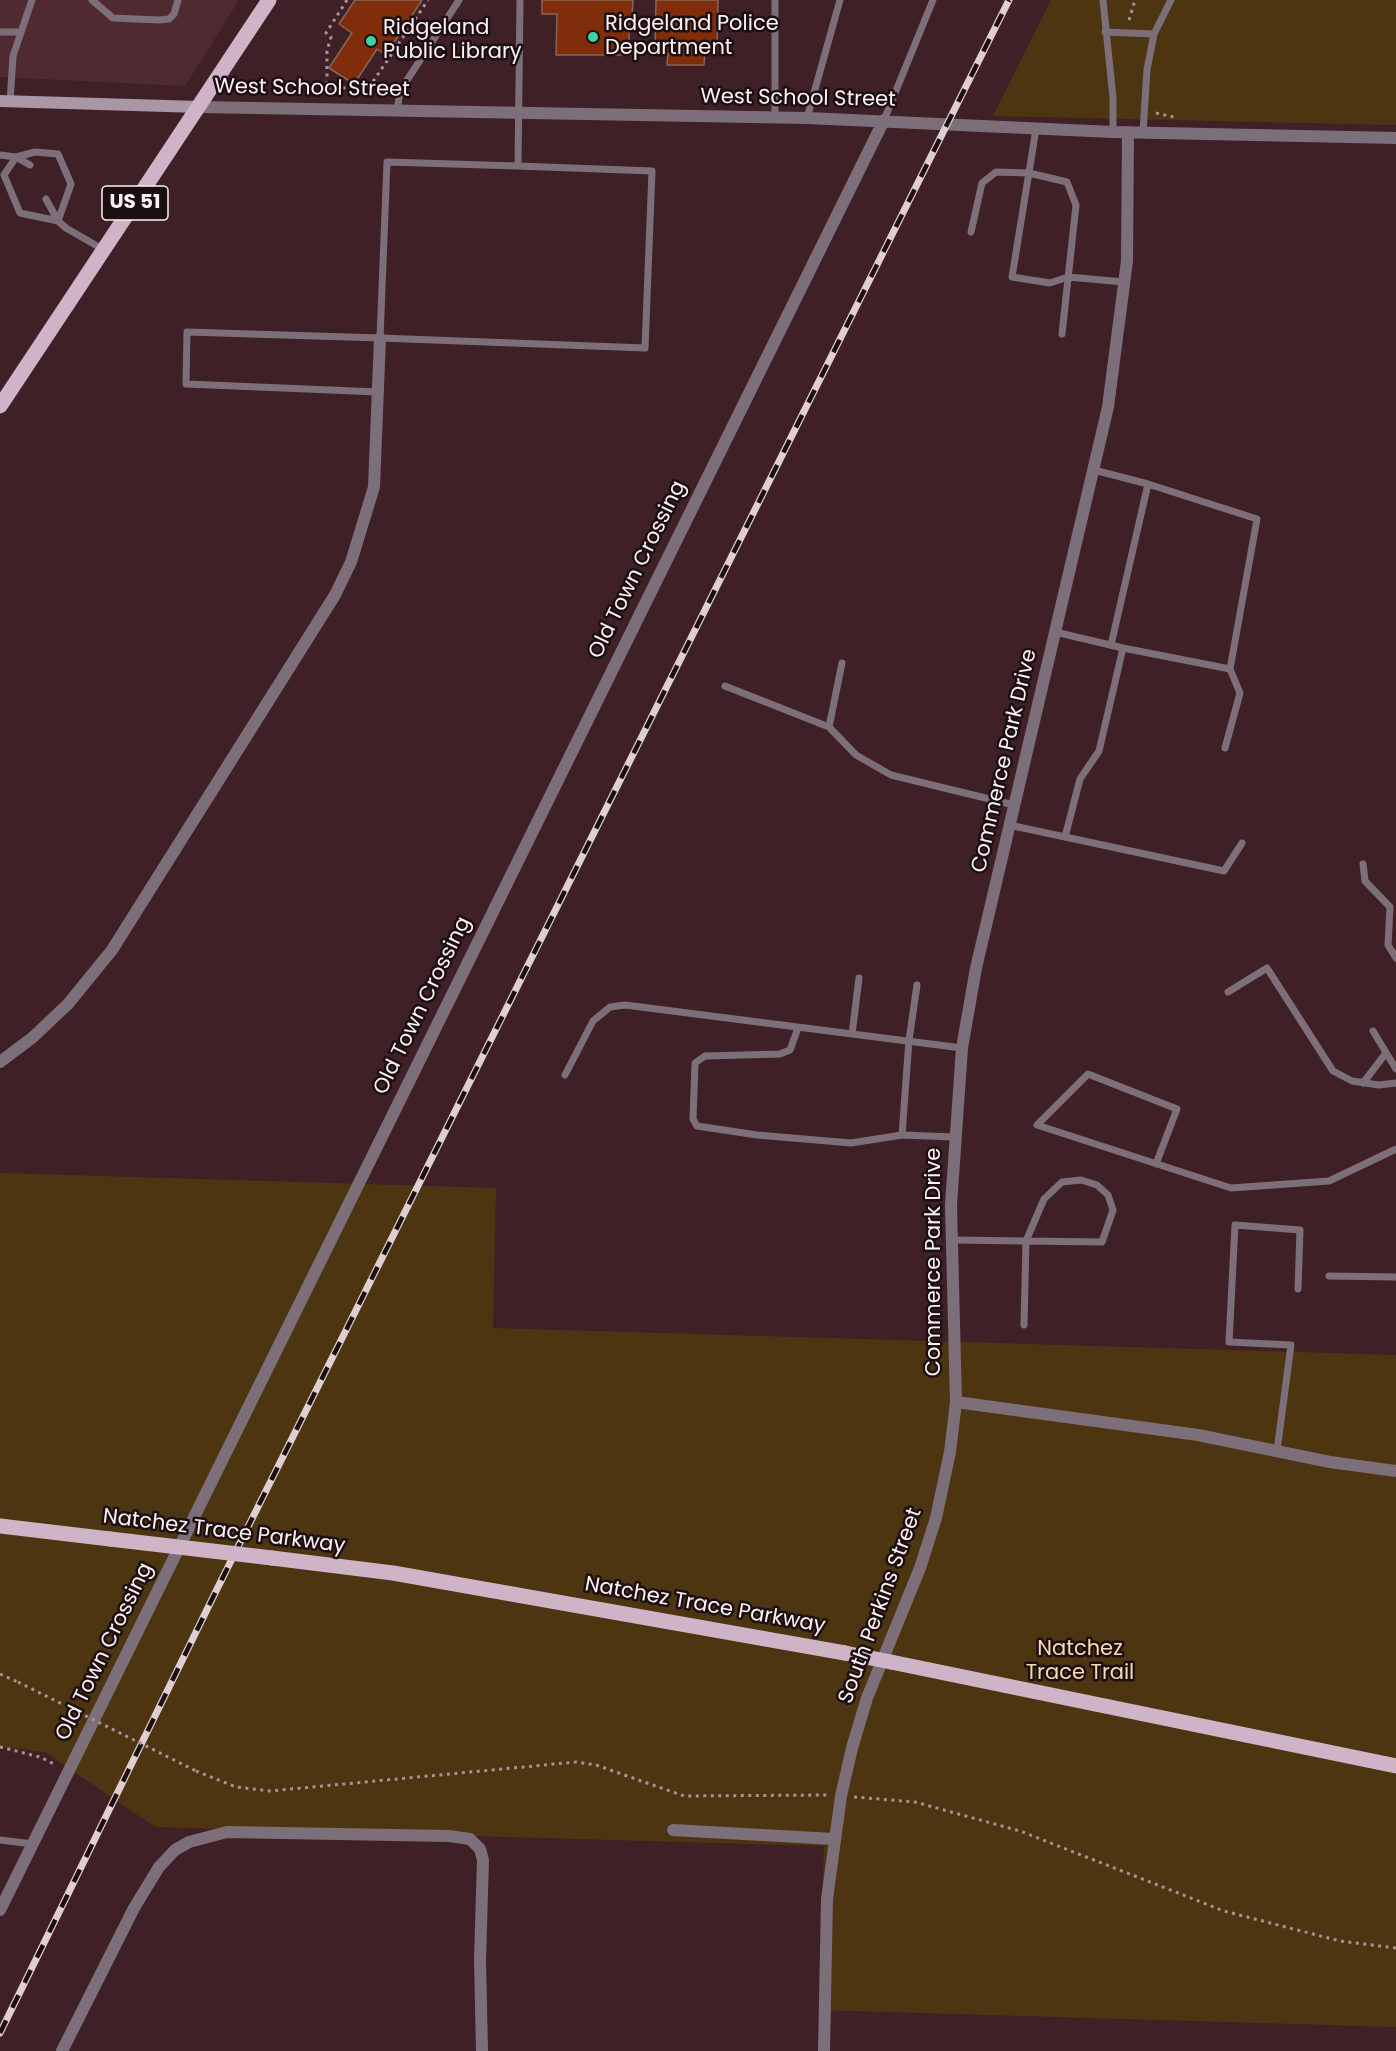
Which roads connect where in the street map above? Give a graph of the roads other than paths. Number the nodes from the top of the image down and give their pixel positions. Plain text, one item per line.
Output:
1 (32, 0) edge
2 (92, 0) edge
3 (178, 0) edge
4 (269, 0) edge
5 (459, 0) edge
6 (520, 0) edge
7 (775, 0) edge
8 (840, 0) edge
9 (933, 0) edge
10 (1103, 0) edge
11 (1171, 0) edge
12 (0, 32) edge
13 (21, 32) junction
14 (1105, 32) junction
15 (1154, 34) junction
16 (5, 101) edge
17 (199, 107) junction
18 (397, 111) junction
19 (519, 113) junction
20 (775, 118) junction
21 (807, 118) junction
22 (884, 120) junction
23 (1036, 129) junction
24 (1113, 132) junction
25 (1128, 132) junction
26 (1143, 132) junction
27 (1396, 138) edge
28 (0, 156) edge
29 (16, 157) junction
30 (30, 165) dead end
31 (518, 166) junction
32 (1029, 173) junction
33 (46, 199) dead end
34 (58, 220) junction
35 (971, 232) dead end
36 (104, 250) junction
37 (1068, 277) junction
38 (1124, 282) junction
39 (1062, 334) dead end
40 (380, 338) junction
41 (378, 392) junction
42 (0, 406) edge
43 (1094, 470) junction
44 (1148, 484) junction
45 (1055, 632) junction
46 (1111, 645) junction
47 (1123, 648) junction
48 (842, 663) dead end
49 (1230, 669) junction
50 (725, 686) dead end
51 (830, 727) junction
52 (1225, 748) dead end
53 (1014, 805) junction
54 (1010, 825) junction
55 (1065, 837) junction
56 (1242, 843) dead end
57 (1363, 864) dead end
58 (1396, 958) edge
59 (859, 978) dead end
60 (918, 985) dead end
61 (1228, 992) dead end
62 (798, 1028) junction
63 (1373, 1031) dead end
64 (852, 1034) junction
65 (909, 1040) junction
66 (962, 1048) junction
67 (1386, 1053) junction
68 (0, 1062) edge
69 (1396, 1069) edge
70 (565, 1075) dead end
71 (1363, 1083) junction
72 (1396, 1083) edge
73 (902, 1135) junction
74 (954, 1137) junction
75 (1396, 1149) edge
76 (1156, 1164) junction
77 (952, 1240) junction
78 (1026, 1241) junction
79 (1329, 1276) dead end
80 (1396, 1277) edge
81 (1298, 1289) dead end
82 (1024, 1325) dead end
83 (956, 1402) junction
84 (1277, 1451) junction
85 (1396, 1471) edge
86 (0, 1526) edge
87 (1396, 1766) edge
88 (674, 1830) dead end
89 (834, 1839) junction
90 (0, 1840) edge
91 (33, 1844) junction
92 (0, 1910) edge
93 (62, 2051) edge
94 (482, 2051) edge
95 (824, 2051) edge

1 - 13 lane
2 - 3 lane
4 - 17 main road, US 51
5 - 18 lane
6 - 19 lane
7 - 20 lane
8 - 21 lane
9 - 22 lane
10 - 14 lane
11 - 15 lane
12 - 13 lane
13 - 16 lane
14 - 15 lane
14 - 24 lane
15 - 26 lane
16 - 17 street
17 - 18 street, West School Street
17 - 36 main road, US 51
18 - 19 street, West School Street
19 - 20 street, West School Street
19 - 31 lane
20 - 21 street, West School Street
21 - 22 street, West School Street
22 - 23 street, West School Street
22 - 91 street, Old Town Crossing
23 - 24 street, West School Street
23 - 32 lane
24 - 25 street, West School Street
25 - 26 street, West School Street
25 - 38 street, Commerce Park Drive
26 - 27 street, West School Street
28 - 29 lane
29 - 30 lane
29 - 34 lane
29 - 34 lane
31 - 40 lane
31 - 40 lane
32 - 35 lane
32 - 37 lane
32 - 37 lane
33 - 34 lane
34 - 36 lane
36 - 42 main road, US 51
37 - 38 lane
37 - 39 lane
38 - 43 street, Commerce Park Drive
40 - 41 street
40 - 41 lane
41 - 68 street
43 - 44 lane
43 - 45 street, Commerce Park Drive
44 - 46 lane
44 - 49 lane
45 - 46 lane
45 - 53 street, Commerce Park Drive
46 - 47 lane
47 - 49 lane
47 - 55 lane
48 - 51 lane
49 - 52 lane
50 - 51 lane
51 - 53 lane
53 - 54 street, Commerce Park Drive
54 - 55 lane
54 - 66 street, Commerce Park Drive
55 - 56 lane
57 - 58 lane
59 - 64 lane
60 - 65 lane
61 - 71 lane
62 - 64 lane
62 - 70 lane
62 - 73 lane
63 - 67 lane
64 - 65 lane
65 - 66 lane
65 - 73 lane
66 - 74 street, Commerce Park Drive
67 - 69 lane
67 - 71 lane
71 - 72 lane
73 - 74 lane
74 - 77 street, Commerce Park Drive
75 - 76 lane
76 - 76 lane
77 - 78 lane
77 - 83 street, Commerce Park Drive
78 - 78 lane
78 - 82 lane
79 - 80 lane
81 - 84 lane
83 - 84 street
83 - 89 street, South Perkins Street
84 - 85 street
86 - 87 main road, Natchez Trace Parkway, bridge
88 - 89 street
89 - 95 street, South Perkins Street
90 - 91 lane
91 - 92 street, Old Town Crossing
93 - 94 street

